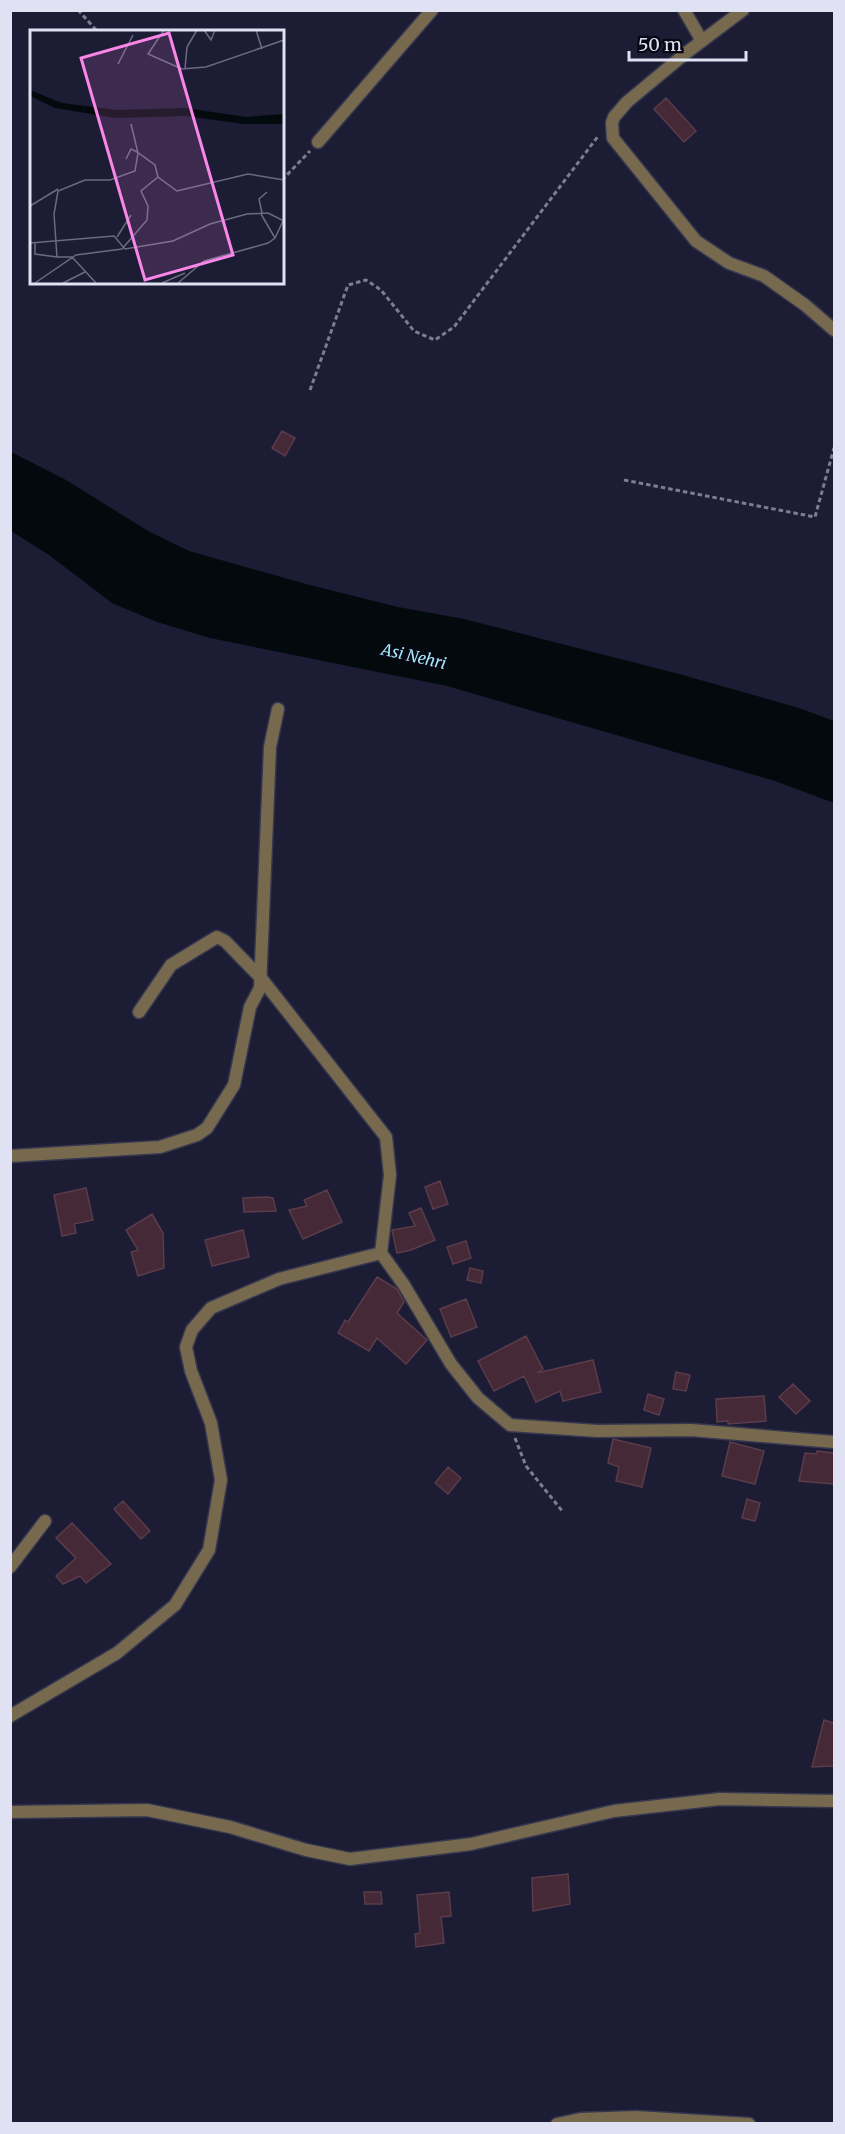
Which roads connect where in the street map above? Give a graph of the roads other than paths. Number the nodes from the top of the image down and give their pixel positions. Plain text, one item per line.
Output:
1 (432, 10) edge
2 (684, 10) edge
3 (743, 10) edge
4 (702, 41) junction
5 (318, 142) road end
6 (834, 330) edge
7 (278, 709) dead end
8 (261, 978) junction
9 (139, 1012) dead end
10 (10, 1156) edge
11 (381, 1253) junction
12 (834, 1442) edge
13 (45, 1521) dead end
14 (10, 1567) edge
15 (10, 1716) edge
16 (834, 1801) edge
17 (10, 1812) edge
18 (557, 2124) edge
19 (748, 2124) edge

1 - 5 street
2 - 4 street
3 - 4 street
4 - 6 street
7 - 8 street
8 - 9 street
8 - 10 street
8 - 11 street
11 - 12 street
11 - 15 street
13 - 14 street
16 - 17 street
18 - 19 street

